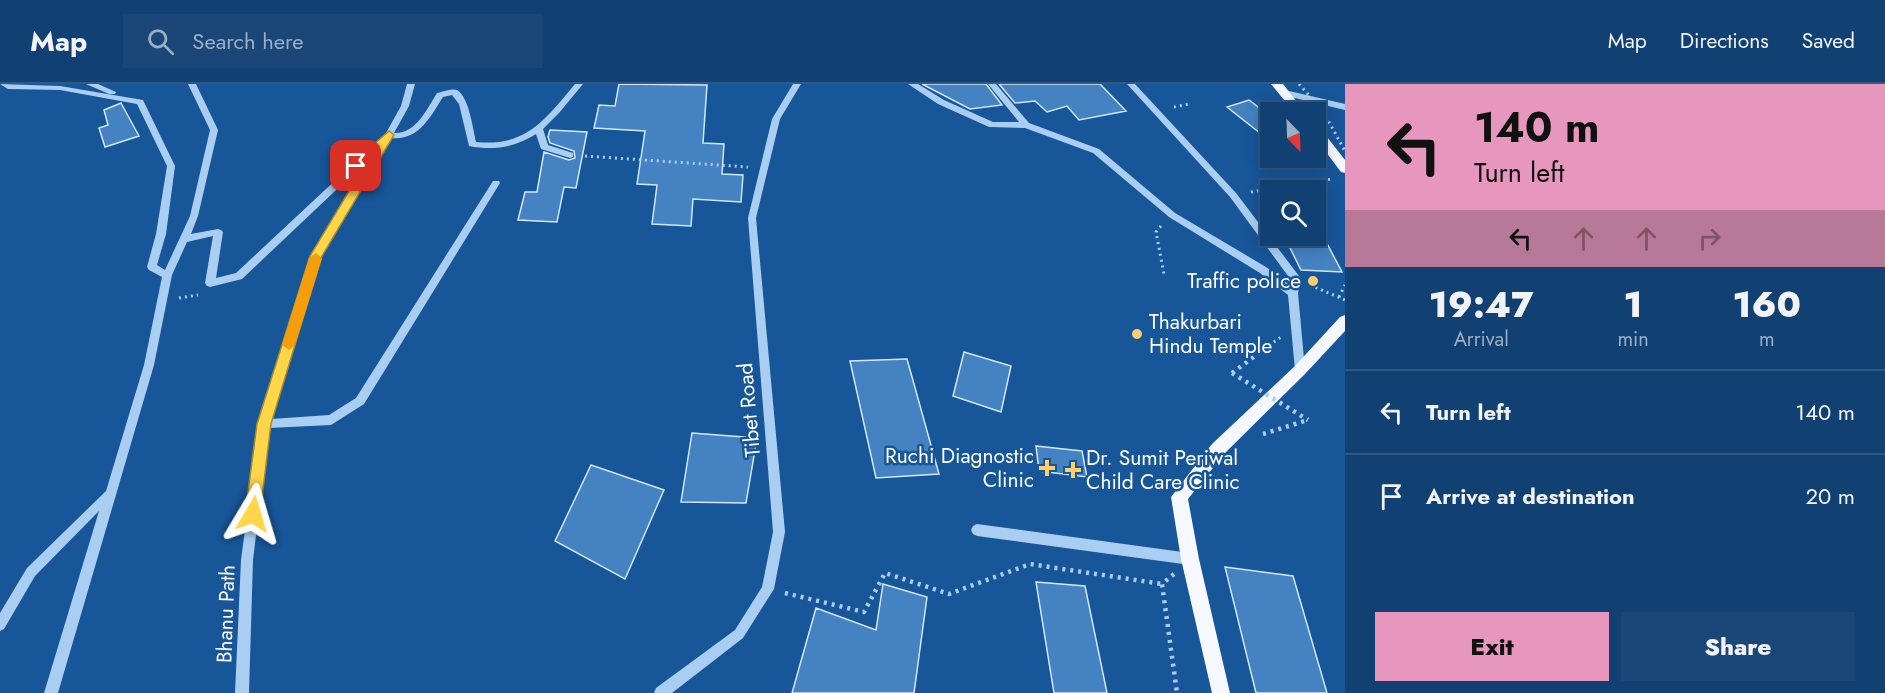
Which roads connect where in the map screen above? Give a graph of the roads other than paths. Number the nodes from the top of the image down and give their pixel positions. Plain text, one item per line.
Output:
1 (3, 84) edge
2 (90, 84) edge
3 (192, 84) edge
4 (411, 84) edge
5 (579, 84) edge
6 (797, 84) edge
7 (912, 84) edge
8 (992, 84) edge
9 (1131, 84) edge
10 (1281, 89) edge
11 (140, 102) junction
12 (1292, 102) edge
13 (1345, 107) edge
14 (1026, 124) junction
15 (539, 129) junction
16 (389, 135) junction
17 (1326, 145) edge
18 (570, 155) road end
19 (1345, 169) edge
20 (496, 183) dead end
21 (184, 238) junction
22 (166, 275) junction
23 (1293, 293) junction
24 (1345, 321) edge
25 (1300, 370) junction
26 (264, 424) junction
27 (109, 494) junction
28 (977, 530) dead end
29 (1190, 559) junction
30 (0, 625) edge
31 (51, 693) edge
32 (242, 693) edge
33 (661, 693) edge
34 (1221, 693) edge

1 - 11 street
2 - 11 street
3 - 21 street
4 - 16 street, Bhanu Path
5 - 15 street
6 - 33 street, Tibet Road
7 - 14 street
8 - 14 street
9 - 23 street
10 - 12 main road
10 - 13 street
11 - 22 street
14 - 23 street
15 - 16 street
15 - 18 street
16 - 21 street
16 - 26 street, Bhanu Path
17 - 19 main road
20 - 26 street
21 - 22 street
22 - 27 street
23 - 25 street
24 - 25 main road
25 - 29 main road
26 - 32 street, Bhanu Path
27 - 30 street
27 - 31 street
28 - 29 street
29 - 34 main road

